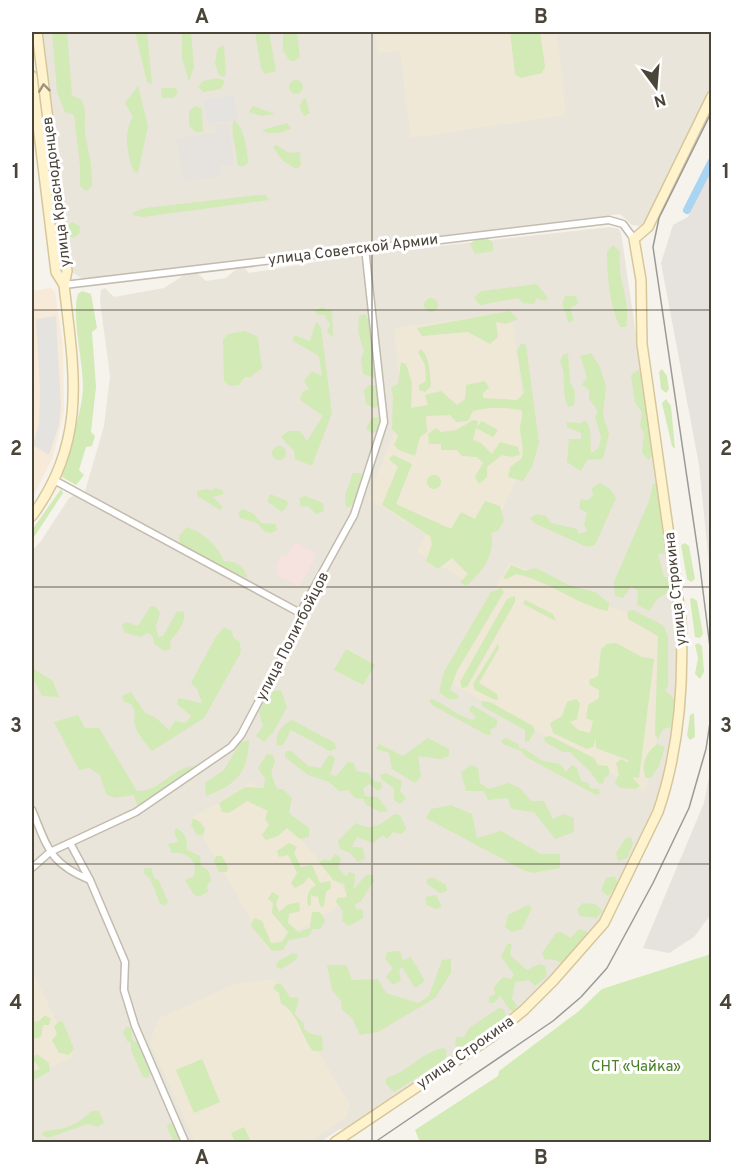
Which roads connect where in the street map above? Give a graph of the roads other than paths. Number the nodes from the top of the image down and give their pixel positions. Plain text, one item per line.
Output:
1 (37, 32) edge
2 (32, 76) edge
3 (711, 96) edge
4 (634, 239) junction
5 (365, 248) junction
6 (64, 285) junction
7 (54, 480) junction
8 (32, 516) edge
9 (300, 613) junction
10 (32, 810) edge
11 (70, 843) junction
12 (50, 852) junction
13 (32, 868) edge
14 (90, 880) junction
15 (185, 1143) edge
16 (335, 1143) edge

6 -> 1 street, улица Краснодонцев
2 - 6 street, улица Краснодонцев
3 - 4 street
4 - 5 street, улица Советской Армии
4 - 16 street, улица Строкина
5 - 6 street, улица Советской Армии
5 - 9 street, улица Политбойцов
6 - 7 street
7 - 8 street
7 - 9 street
9 - 11 street, улица Политбойцов
10 - 12 street
11 - 12 street, улица Политбойцов
11 - 14 street
12 - 13 street, улица Политбойцов
12 - 14 street
14 - 15 street

